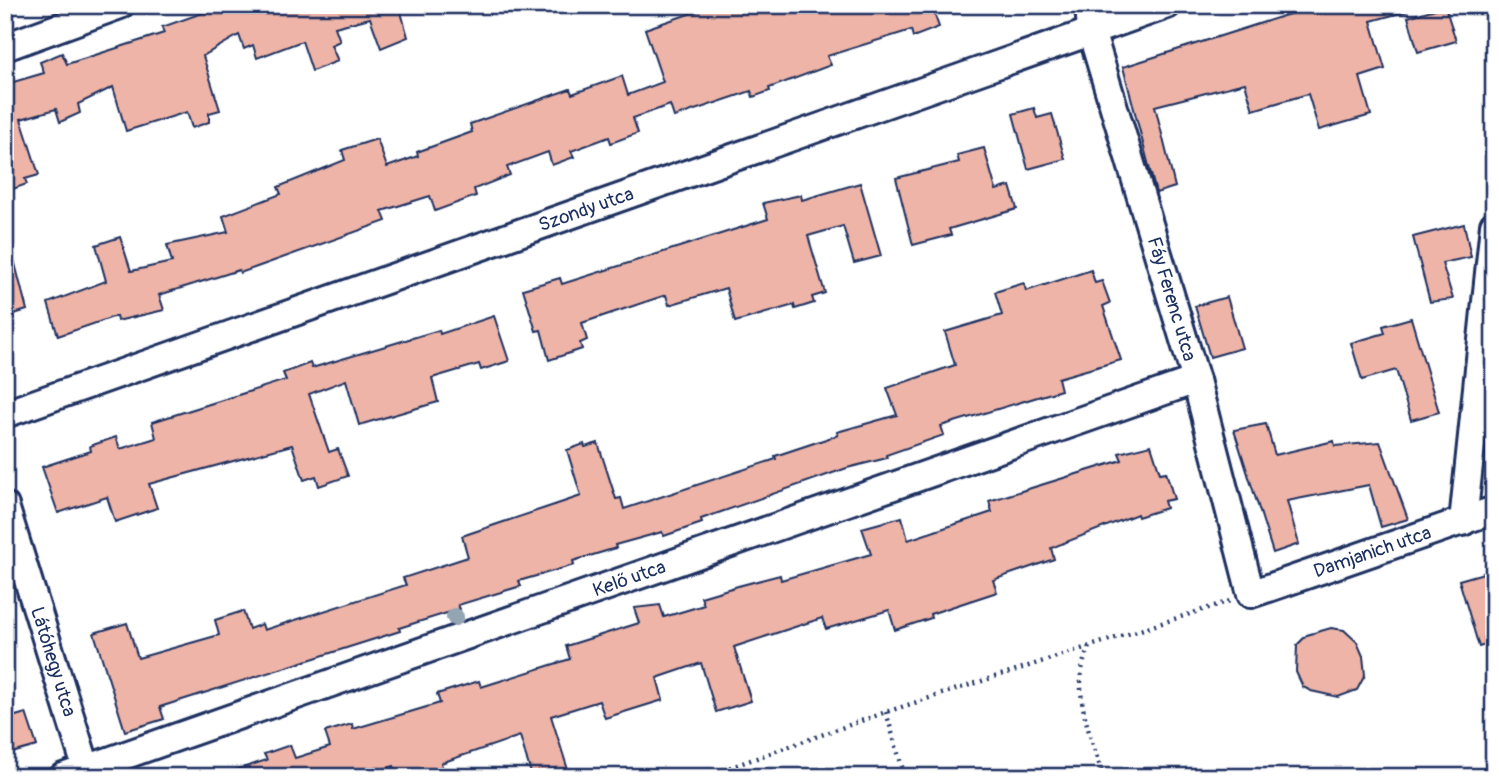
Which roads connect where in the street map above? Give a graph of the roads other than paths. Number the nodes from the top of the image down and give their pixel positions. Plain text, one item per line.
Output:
1 (121, 5) edge
2 (1167, 5) edge
3 (1090, 18) edge
4 (5, 47) edge
5 (1494, 225) edge
6 (1196, 380) junction
7 (5, 415) edge
8 (5, 506) edge
9 (1494, 510) edge
10 (1463, 522) junction
11 (1251, 594) joint
12 (80, 774) edge

1 - 4 street
2 - 3 street, Szondy utca
3 - 6 street, Fáy Ferenc utca
3 - 7 street, Szondy utca
5 - 10 street
6 - 11 street, Fáy Ferenc utca
6 - 12 street, Kelő utca
8 - 12 street, Látóhegy utca
9 - 10 street, Damjanich utca
10 - 11 street, Damjanich utca

